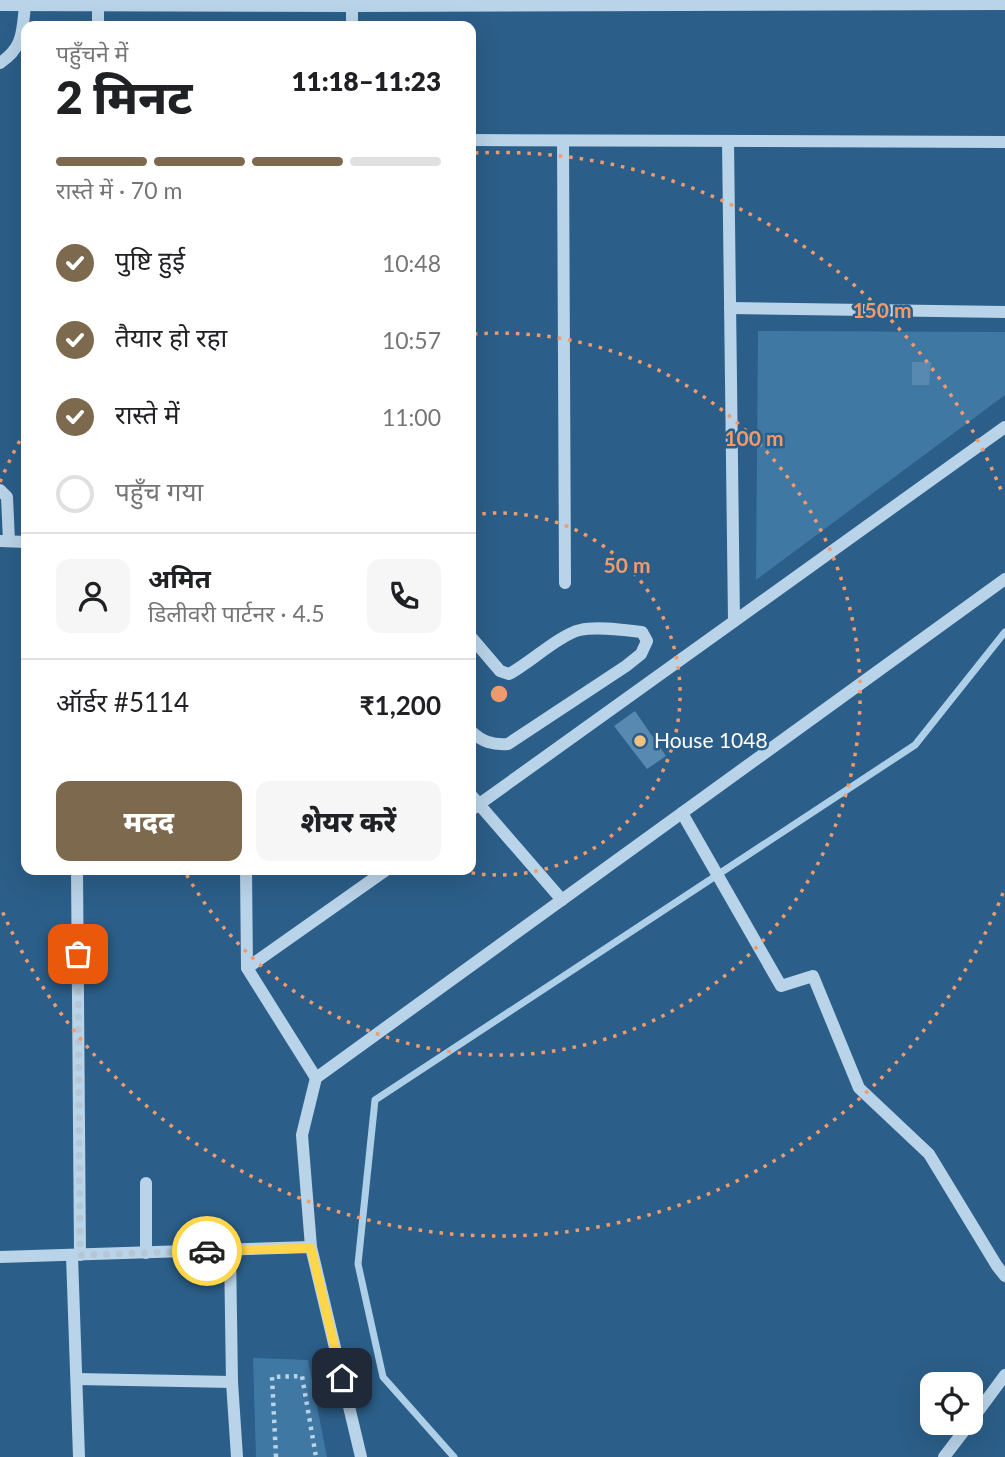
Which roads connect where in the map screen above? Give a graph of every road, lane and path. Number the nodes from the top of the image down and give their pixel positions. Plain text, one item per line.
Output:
1 (352, 3) edge
2 (1005, 4) edge
3 (0, 5) edge
4 (24, 6) junction
5 (98, 6) junction
6 (22, 21) edge
7 (98, 21) edge
8 (352, 21) edge
9 (21, 32) edge
10 (0, 63) edge
11 (476, 140) edge
12 (563, 141) junction
13 (728, 141) junction
14 (1005, 142) edge
15 (730, 308) junction
16 (1005, 312) edge
17 (1005, 426) edge
18 (2, 495) edge
19 (4, 541) edge
20 (1005, 579) edge
21 (565, 583) dead end
22 (734, 621) junction
23 (476, 643) edge
24 (476, 735) edge
25 (476, 801) edge
26 (476, 806) edge
27 (681, 813) junction
28 (77, 875) edge
29 (246, 875) edge
30 (379, 875) edge
31 (562, 900) junction
32 (247, 968) junction
33 (316, 1078) junction
34 (146, 1183) dead end
35 (311, 1248) junction
36 (230, 1250) junction
37 (146, 1253) junction
38 (76, 1255) junction
39 (0, 1257) edge
40 (1005, 1276) edge
41 (1005, 1376) edge
42 (77, 1379) junction
43 (232, 1382) junction
44 (983, 1405) edge
45 (960, 1435) edge
46 (79, 1457) edge
47 (236, 1457) edge
48 (276, 1457) edge
49 (316, 1457) edge
50 (361, 1457) edge
51 (944, 1457) edge

1 - 2 street
1 - 5 street
1 - 8 street
3 - 4 street
4 - 5 street
4 - 6 street
5 - 7 street
9 - 10 street
11 - 12 street
12 - 13 street
12 - 21 street
13 - 14 street
13 - 15 street
15 - 16 street
15 - 22 street
17 - 22 street
18 - 19 street
20 - 27 street
22 - 25 street
23 - 24 street
26 - 31 street
27 - 31 street
27 - 40 street
28 - 38 street
29 - 32 street
30 - 32 street
31 - 33 street
32 - 33 street
33 - 35 street
34 - 37 street
35 - 36 street
35 - 50 street
36 - 37 street
36 - 43 street
37 - 38 street
38 - 39 street
38 - 42 street
41 - 44 street
42 - 43 street
42 - 46 street
43 - 47 street
45 - 51 street
48 - 49 path

